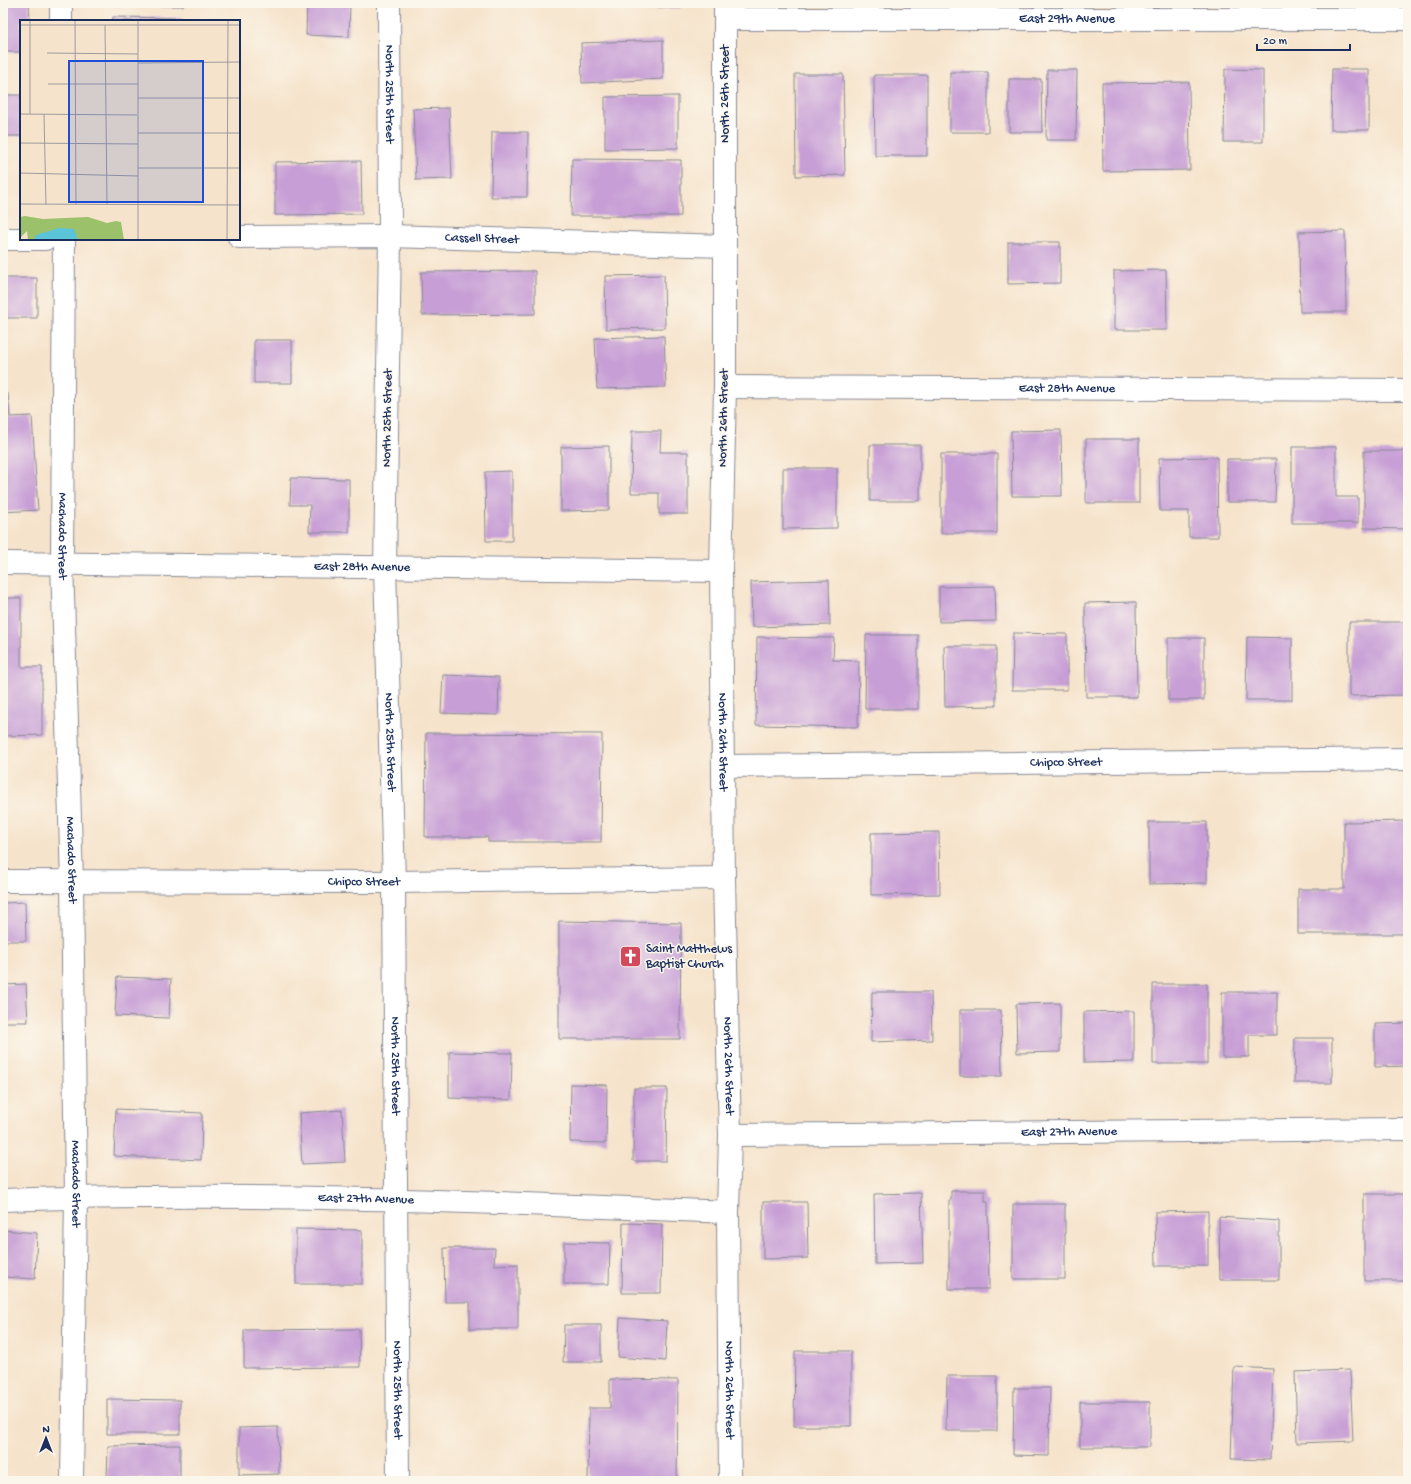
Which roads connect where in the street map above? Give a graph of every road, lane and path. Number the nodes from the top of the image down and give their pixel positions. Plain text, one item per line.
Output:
1 (61, 3) edge
2 (389, 3) edge
3 (726, 11) edge
4 (1408, 19) edge
5 (61, 20) edge
6 (390, 236) junction
7 (240, 237) edge
8 (3, 240) edge
9 (20, 240) edge
10 (64, 240) edge
11 (725, 246) junction
12 (726, 387) junction
13 (1408, 390) edge
14 (3, 563) edge
15 (62, 563) junction
16 (386, 568) junction
17 (721, 571) junction
18 (1408, 759) edge
19 (724, 766) junction
20 (724, 878) junction
21 (3, 881) edge
22 (72, 882) junction
23 (394, 882) junction
24 (1408, 1129) edge
25 (730, 1135) junction
26 (76, 1197) junction
27 (396, 1199) junction
28 (3, 1200) edge
29 (728, 1212) junction
30 (72, 1481) edge
31 (398, 1481) edge
32 (730, 1481) edge

1 - 5 street
2 - 6 street, North 25th Street
3 - 4 street, East 29th Avenue
3 - 11 street, North 26th Street
6 - 7 street, Cassell Street
6 - 11 street, Cassell Street
6 - 16 street, North 25th Street
8 - 9 street
10 - 15 street, Machado Street
11 - 12 street, North 26th Street
12 - 13 street, East 28th Avenue
12 - 17 street, North 26th Street
14 - 15 street, East 28th Avenue
15 - 16 street, East 28th Avenue
15 - 22 street, Machado Street
16 - 17 street, East 28th Avenue
16 - 23 street, North 25th Street
17 - 19 street, North 26th Street
18 - 19 street, Chipco Street
19 - 20 street, North 26th Street
20 - 23 street, Chipco Street
20 - 25 street, North 26th Street
21 - 22 street, Chipco Street
22 - 23 street, Chipco Street
22 - 26 street, Machado Street
23 - 27 street, North 25th Street
24 - 25 street, East 27th Avenue
25 - 29 street, North 26th Street
26 - 27 street, East 27th Avenue
26 - 28 street, East 27th Avenue
26 - 30 street, Machado Street
27 - 29 street, East 27th Avenue
27 - 31 street, North 25th Street
29 - 32 street, North 26th Street

